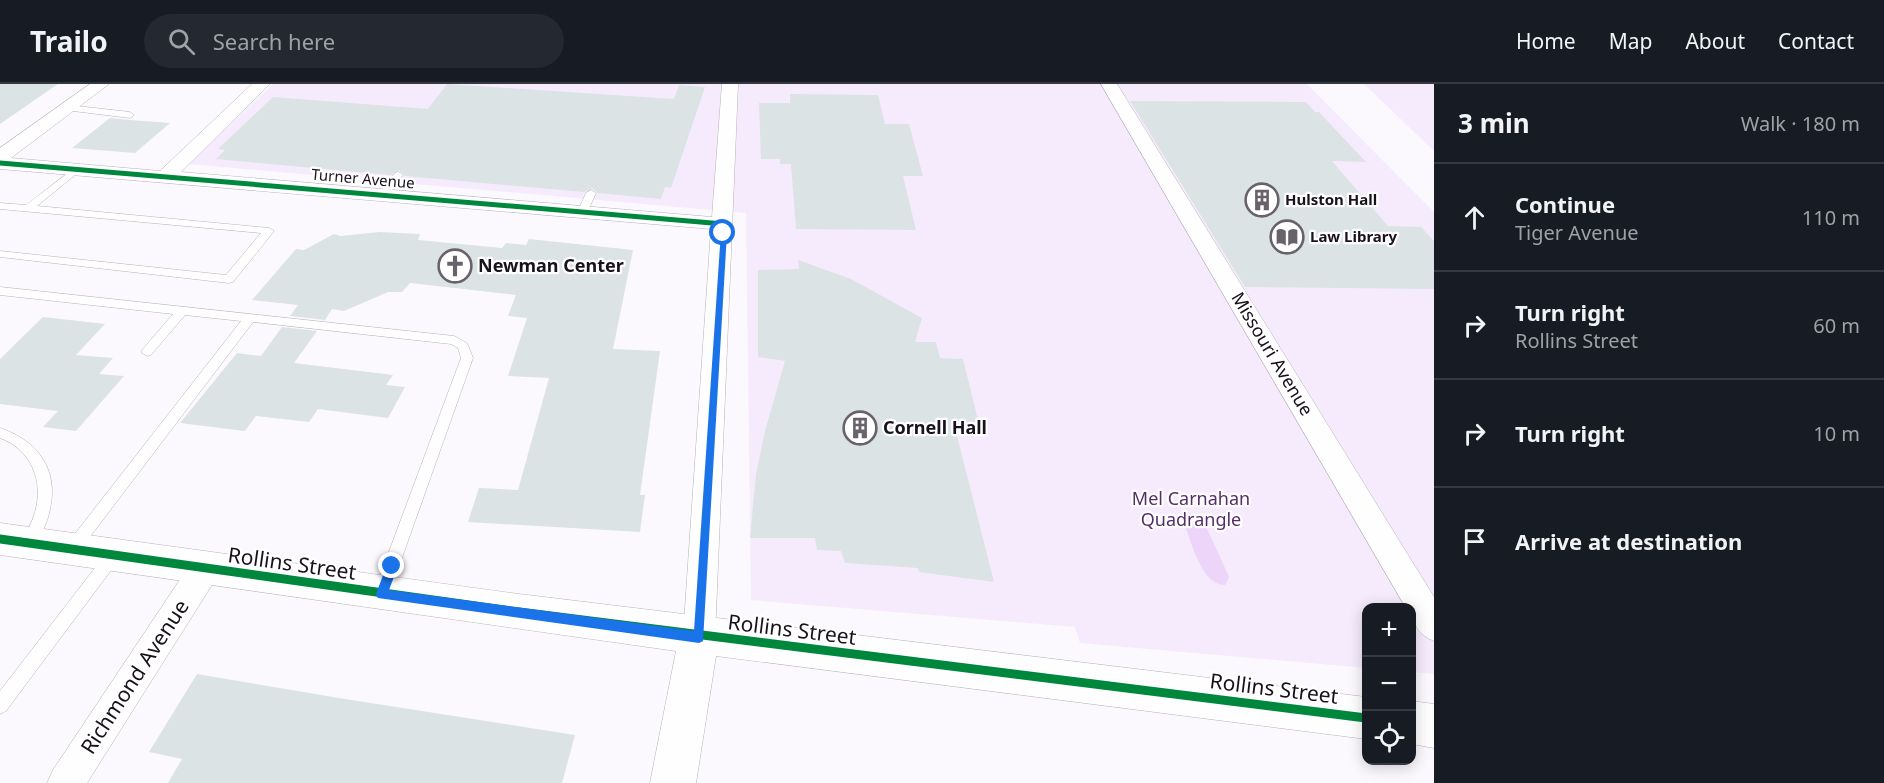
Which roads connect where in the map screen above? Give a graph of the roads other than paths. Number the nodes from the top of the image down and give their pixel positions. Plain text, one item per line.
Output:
1 (101, 84) edge
2 (262, 84) edge
3 (730, 84) edge
4 (1109, 84) edge
5 (68, 108) junction
6 (130, 115) dead end
7 (0, 157) edge
8 (0, 163) edge
9 (77, 169) junction
10 (398, 175) dead end
11 (165, 177) junction
12 (591, 193) dead end
13 (384, 194) junction
14 (0, 206) edge
15 (28, 208) junction
16 (582, 213) junction
17 (724, 224) junction
18 (0, 254) edge
19 (0, 291) edge
20 (183, 310) junction
21 (250, 318) junction
22 (147, 352) dead end
23 (0, 433) edge
24 (14, 541) edge
25 (71, 550) junction
26 (113, 556) junction
27 (204, 570) junction
28 (382, 594) junction
29 (1434, 626) edge
30 (699, 637) junction
31 (0, 705) edge
32 (1362, 718) edge
33 (1416, 724) edge
34 (1434, 726) edge
35 (66, 783) edge
36 (673, 783) edge

1 - 5 street
2 - 11 street
3 - 17 street
4 - 29 street, Missouri Avenue
5 - 6 lane
5 - 7 street
8 - 9 street, Turner Avenue
9 - 11 street, Turner Avenue
9 - 15 lane
10 - 13 lane
11 - 13 street, Turner Avenue
12 - 16 lane
13 - 16 street, Turner Avenue
14 - 15 lane
15 - 18 lane
16 - 17 street, Turner Avenue
17 - 30 street
19 - 20 lane
20 - 21 lane
20 - 22 lane
21 - 25 lane
21 - 28 lane
23 - 24 lane
24 - 25 street, Rollins Street
25 - 26 street, Rollins Street
26 - 27 street, Rollins Street
26 - 31 lane
27 - 28 street, Rollins Street
27 - 35 street, Richmond Avenue
28 - 30 street, Rollins Street
30 - 32 street, Rollins Street
30 - 36 street
33 - 34 street

